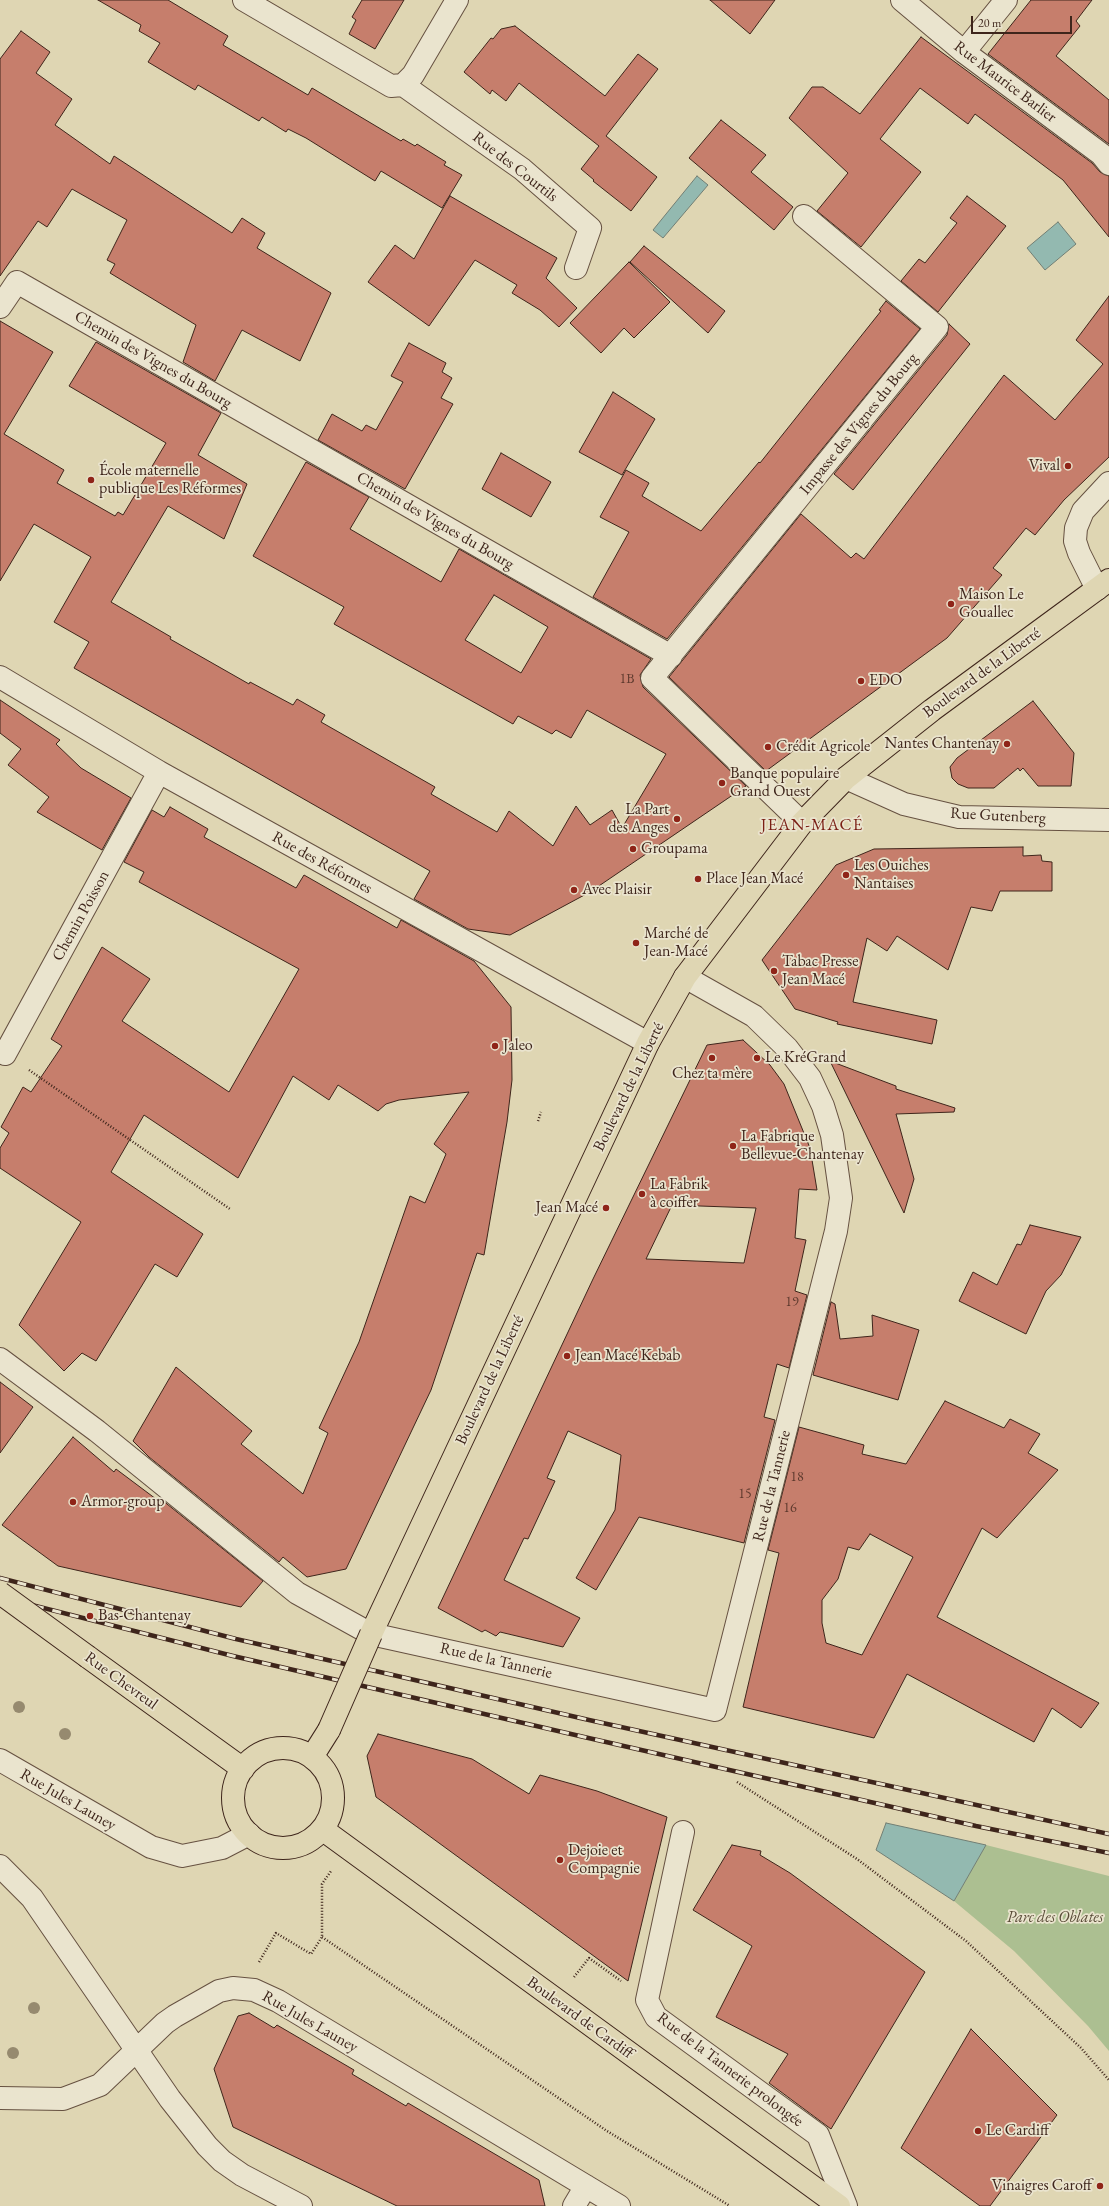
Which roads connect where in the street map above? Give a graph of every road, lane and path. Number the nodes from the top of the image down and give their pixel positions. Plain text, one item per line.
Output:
1 (244, 0) edge
2 (457, 0) edge
3 (902, 0) edge
4 (1006, 0) edge
5 (964, 52) junction
6 (403, 85) junction
7 (1109, 164) edge
8 (804, 216) dead end
9 (576, 268) dead end
10 (0, 307) edge
11 (1109, 483) edge
12 (1103, 585) edge
13 (671, 656) junction
14 (0, 677) edge
15 (159, 772) junction
16 (846, 778) junction
17 (1109, 820) edge
18 (802, 823) junction
19 (685, 977) junction
20 (648, 1043) junction
21 (2, 1052) edge
22 (541, 1112) dead end
23 (538, 1121) dead end
24 (230, 1209) dead end
25 (0, 1359) edge
26 (0, 1592) edge
27 (371, 1634) junction
28 (312, 1757) junction
29 (0, 1760) edge
30 (243, 1769) junction
31 (737, 1782) dead end
32 (322, 1829) junction
33 (683, 1832) dead end
34 (249, 1834) junction
35 (347, 1847) junction
36 (0, 1866) edge
37 (322, 1937) junction
38 (598, 1964) dead end
39 (627, 1985) dead end
40 (243, 1989) junction
41 (138, 2049) junction
42 (1109, 2080) edge
43 (0, 2098) edge
44 (586, 2186) junction
45 (301, 2206) edge
46 (574, 2206) edge
47 (619, 2206) edge
48 (730, 2206) edge
49 (839, 2206) edge
50 (846, 2206) edge

1 - 6 street, Rue des Courtils
2 - 6 street
3 - 5 street, Rue Maurice Barlier
4 - 5 street
5 - 7 street, Rue Maurice Barlier
6 - 9 street, Rue des Courtils
8 - 13 street, Impasse des Vignes du Bourg
10 - 13 street, Chemin des Vignes du Bourg
11 - 12 street
12 - 16 main road, Boulevard de la Liberté
13 - 18 street
14 - 15 street, Rue des Réformes
15 - 20 street, Rue des Réformes
15 - 21 street, Chemin Poisson
16 - 17 street, Rue Gutenberg
16 - 18 main road, Boulevard de la Liberté
18 - 19 main road, Boulevard de la Liberté
19 - 20 main road, Boulevard de la Liberté
19 - 27 street, Rue de la Tannerie
20 - 27 main road, Boulevard de la Liberté
21 - 24 path
22 - 23 path
25 - 27 street
26 - 30 main road, Rue Chevreul, bridge
27 - 28 main road, Boulevard de la Liberté, bridge
28 - 30 main road
28 - 32 main road
29 - 34 street, Rue Jules Launey
30 - 34 main road
31 - 42 path
32 - 34 main road
32 - 35 main road, Boulevard de Cardiff
33 - 50 street, Rue de la Tannerie prolongée
35 - 37 path
35 - 49 main road, Boulevard de Cardiff
36 - 41 street
37 - 40 path
37 - 48 path
38 - 39 path
40 - 41 street, Rue Jules Launey
40 - 44 street, Rue Jules Launey
41 - 43 street, Rue Jules Launey
41 - 45 street
44 - 46 street
44 - 47 street, Rue Jules Launey

